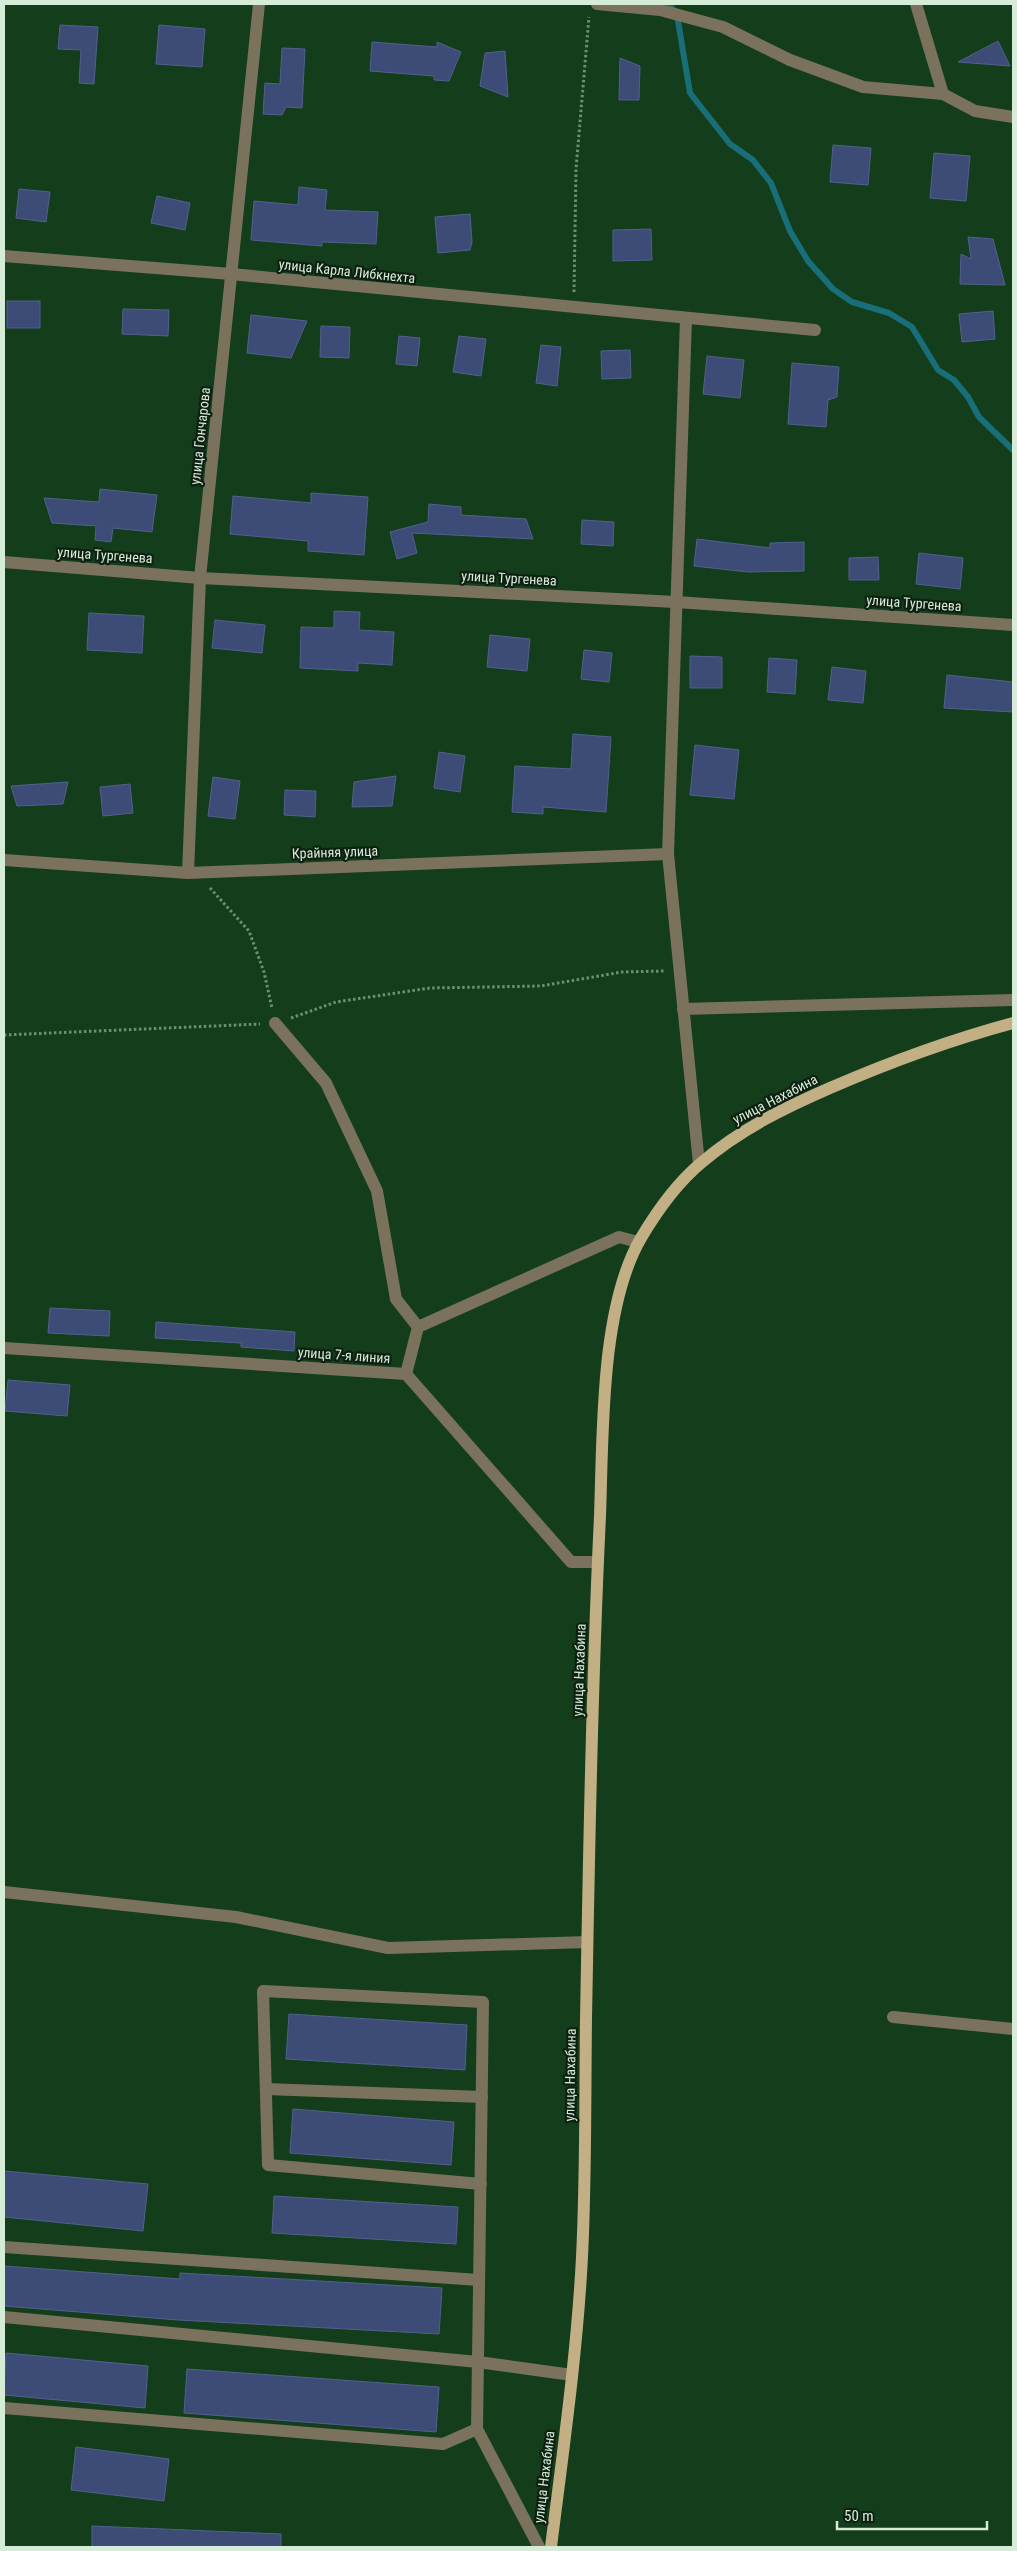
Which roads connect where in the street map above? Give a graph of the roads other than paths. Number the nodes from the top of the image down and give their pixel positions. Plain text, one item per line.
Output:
1 (258, 4) edge
2 (916, 4) edge
3 (593, 9) edge
4 (943, 94) junction
5 (1013, 117) edge
6 (4, 256) edge
7 (231, 274) junction
8 (686, 319) junction
9 (816, 330) dead end
10 (4, 562) edge
11 (200, 578) junction
12 (676, 602) junction
13 (1013, 625) edge
14 (668, 854) junction
15 (4, 860) edge
16 (188, 873) junction
17 (1013, 1000) edge
18 (683, 1009) junction
19 (275, 1023) road end
20 (1013, 1024) edge
21 (698, 1164) junction
22 (638, 1242) junction
23 (418, 1327) junction
24 (4, 1348) edge
25 (406, 1374) junction
26 (597, 1562) junction
27 (4, 1892) edge
28 (587, 1942) junction
29 (893, 2017) dead end
30 (1013, 2029) edge
31 (266, 2090) junction
32 (482, 2097) junction
33 (481, 2184) junction
34 (4, 2247) edge
35 (479, 2280) junction
36 (4, 2317) edge
37 (478, 2362) junction
38 (572, 2375) junction
39 (4, 2408) edge
40 (477, 2429) junction
41 (539, 2547) edge
42 (551, 2547) edge

1 - 7 street, улица Гончарова
2 - 4 street
3 - 4 street
4 - 5 street
6 - 7 street, улица Карла Либкнехта
7 - 8 street, улица Карла Либкнехта
7 - 11 street, улица Гончарова
8 - 9 street, улица Карла Либкнехта
8 - 12 street
10 - 11 street, улица Тургенева
11 - 12 street, улица Тургенева
11 - 16 street, улица Гончарова
12 - 13 street, улица Тургенева
12 - 14 street
14 - 16 street, Крайняя улица
14 - 18 street
15 - 16 street, Крайняя улица
17 - 18 street
18 - 21 street
19 - 23 street
20 - 21 main road, улица Нахабина
21 - 22 main road, улица Нахабина
22 - 23 street
22 - 26 main road, улица Нахабина
23 - 25 street
24 - 25 street, улица 7-я линия
25 - 26 street, улица 7-я линия
26 - 28 main road, улица Нахабина
27 - 28 street
28 - 38 main road, улица Нахабина
29 - 30 street
31 - 32 street
31 - 32 street
31 - 33 street
32 - 33 street
33 - 35 street
34 - 35 street
35 - 37 street
36 - 37 street
37 - 38 street
37 - 40 street
38 - 42 main road, улица Нахабина
39 - 40 street
40 - 41 street

